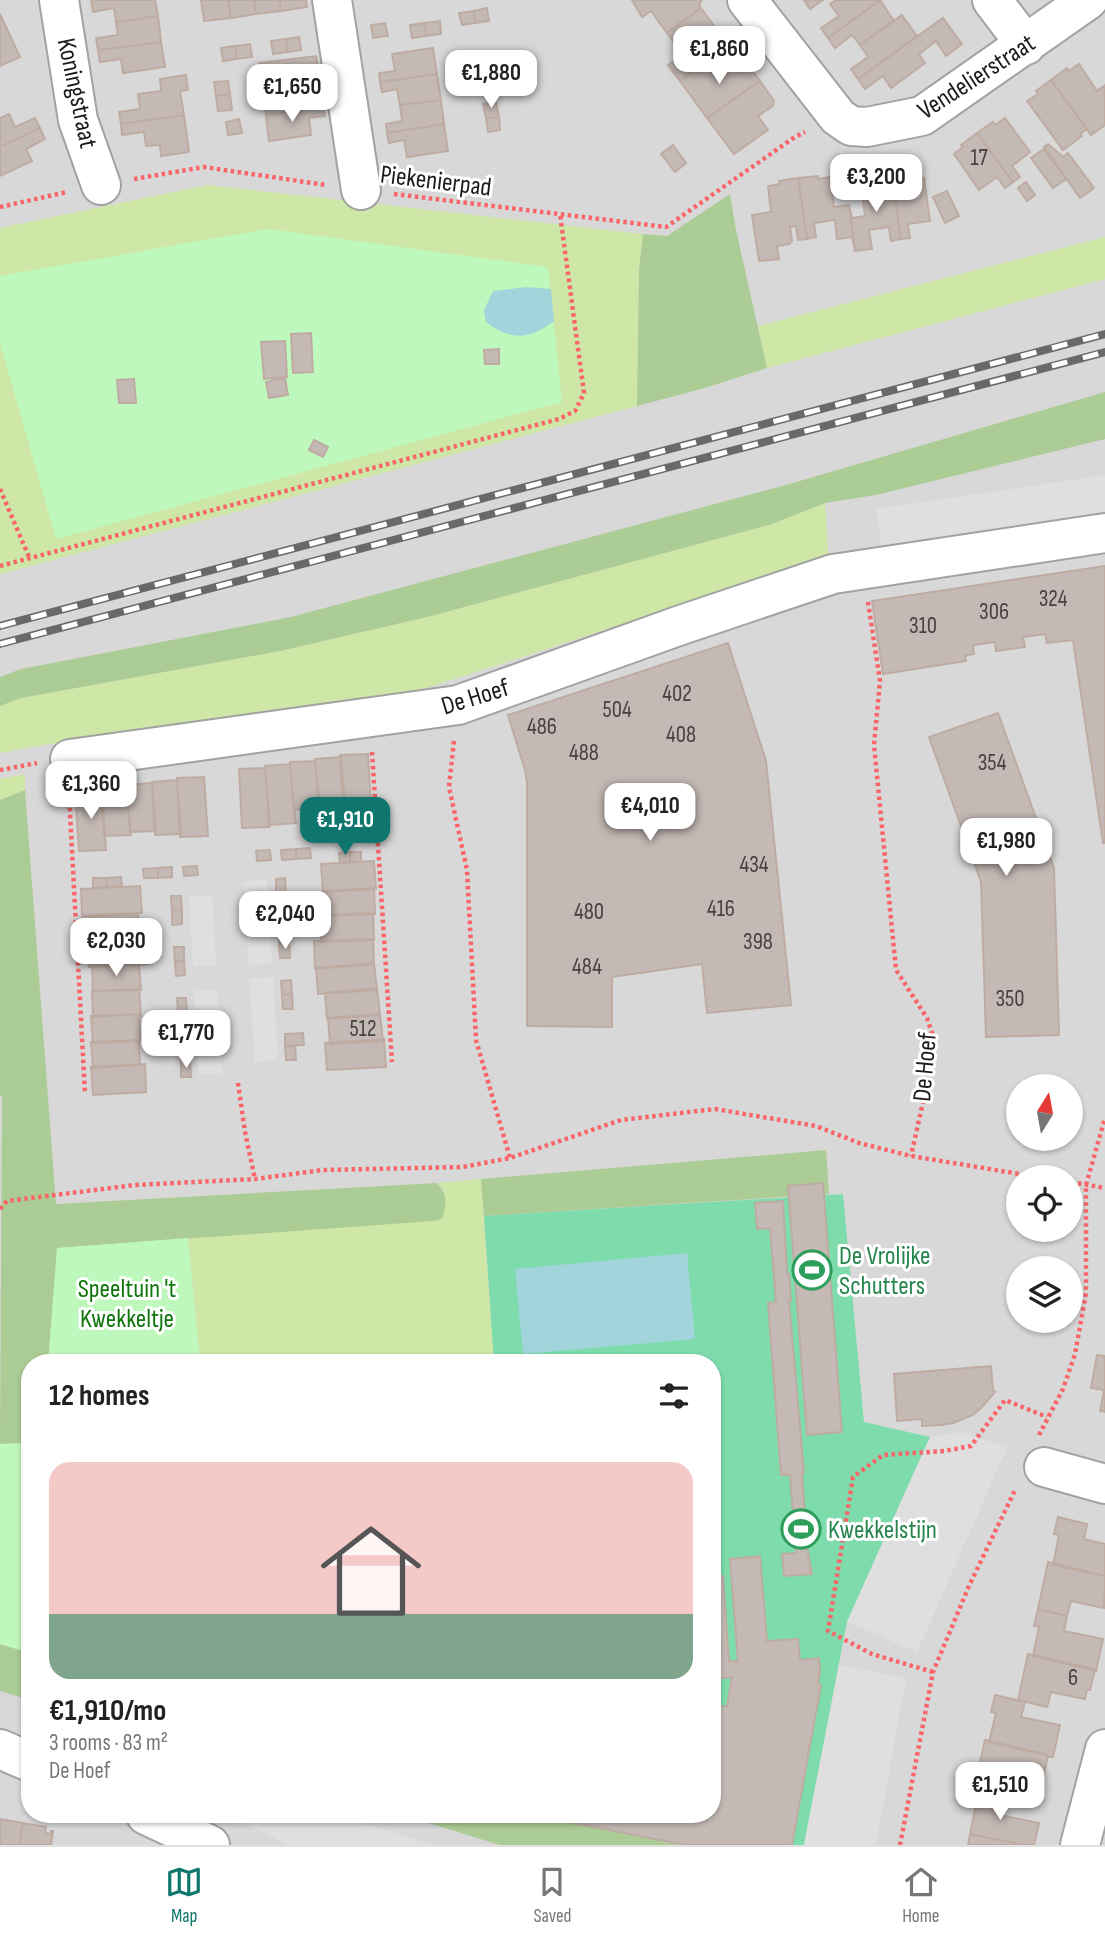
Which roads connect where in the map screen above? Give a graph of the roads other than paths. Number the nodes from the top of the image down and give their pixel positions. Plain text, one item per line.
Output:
1 (58, 0) edge
2 (332, 0) edge
3 (747, 0) edge
4 (992, 0) edge
5 (1088, 0) edge
6 (1027, 45) junction
7 (101, 185) road end
8 (361, 190) road end
9 (1105, 533) edge
10 (70, 759) road end
11 (1032, 1464) road end
12 (1105, 1484) edge
13 (0, 1749) edge
14 (1105, 1749) edge
15 (21, 1758) edge
16 (163, 1823) edge
17 (210, 1845) edge
18 (1080, 1845) edge

1 - 7 street, Koningstraat
2 - 8 street
3 - 6 street, Vendelierstraat
4 - 6 street
5 - 6 street, Vendelierstraat
9 - 10 street, De Hoef
11 - 12 street
13 - 15 street
14 - 18 street
16 - 17 street

